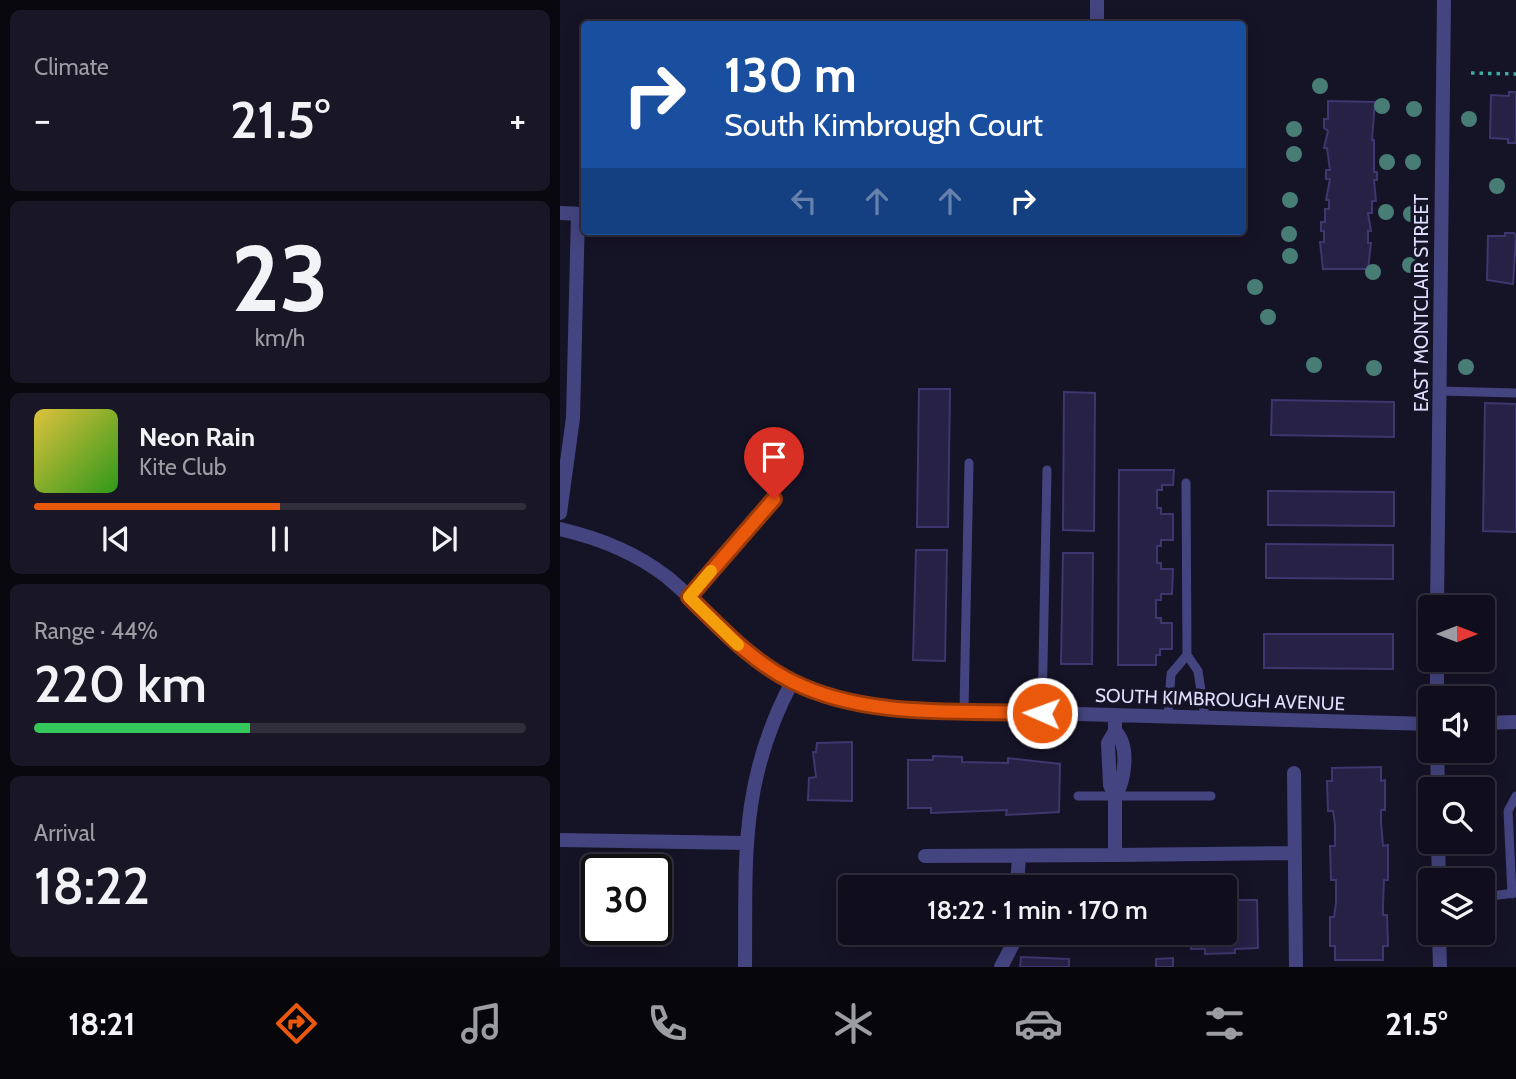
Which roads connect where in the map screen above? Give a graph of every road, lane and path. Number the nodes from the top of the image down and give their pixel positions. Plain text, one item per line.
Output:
1 (1097, 0) edge
2 (1444, 0) edge
3 (1097, 21) edge
4 (1471, 73) dead end
5 (1516, 74) edge
6 (560, 214) edge
7 (581, 214) edge
8 (1440, 391) junction
9 (1516, 393) edge
10 (968, 463) dead end
11 (1047, 470) dead end
12 (1186, 483) dead end
13 (774, 499) dead end
14 (560, 513) edge
15 (560, 529) edge
16 (1437, 595) edge
17 (689, 597) junction
18 (1186, 655) junction
19 (792, 682) junction
20 (964, 710) junction
21 (1042, 713) junction
22 (1115, 715) junction
23 (1168, 716) junction
24 (1205, 718) junction
25 (1516, 722) edge
26 (1495, 723) edge
27 (1418, 724) edge
28 (1294, 773) dead end
29 (1078, 796) dead end
30 (1115, 796) junction
31 (1212, 796) dead end
32 (1516, 796) edge
33 (560, 840) edge
34 (747, 843) junction
35 (1294, 853) junction
36 (1115, 855) junction
37 (925, 856) dead end
38 (1019, 856) junction
39 (1018, 875) edge
40 (1514, 894) edge
41 (1495, 896) edge
42 (1012, 945) edge
43 (1439, 945) edge
44 (744, 967) edge
45 (1001, 967) edge
46 (1296, 967) edge
47 (1440, 967) edge

1 - 3 street
2 - 8 street, EAST MONTCLAIR STREET
4 - 5 path
6 - 7 street
7 - 14 street
8 - 9 lane
8 - 16 street, EAST MONTCLAIR STREET
10 - 20 lane
11 - 21 lane
12 - 18 lane
13 - 17 street
15 - 17 street, SOUTH KIMBROUGH AVENUE
17 - 19 street, SOUTH KIMBROUGH AVENUE
18 - 23 lane
18 - 24 lane
19 - 20 street, SOUTH KIMBROUGH AVENUE
19 - 34 street
20 - 21 street, SOUTH KIMBROUGH AVENUE
21 - 22 street, SOUTH KIMBROUGH AVENUE
22 - 23 street, SOUTH KIMBROUGH AVENUE
22 - 30 street
23 - 24 street, SOUTH KIMBROUGH AVENUE
24 - 27 street, SOUTH KIMBROUGH AVENUE
25 - 26 street
28 - 35 street
29 - 30 lane
30 - 31 lane
30 - 36 street
32 - 40 lane
33 - 34 street
34 - 44 street
35 - 36 street
35 - 46 street
36 - 38 street
37 - 38 street
38 - 39 street
40 - 41 lane
42 - 45 street
43 - 47 street

